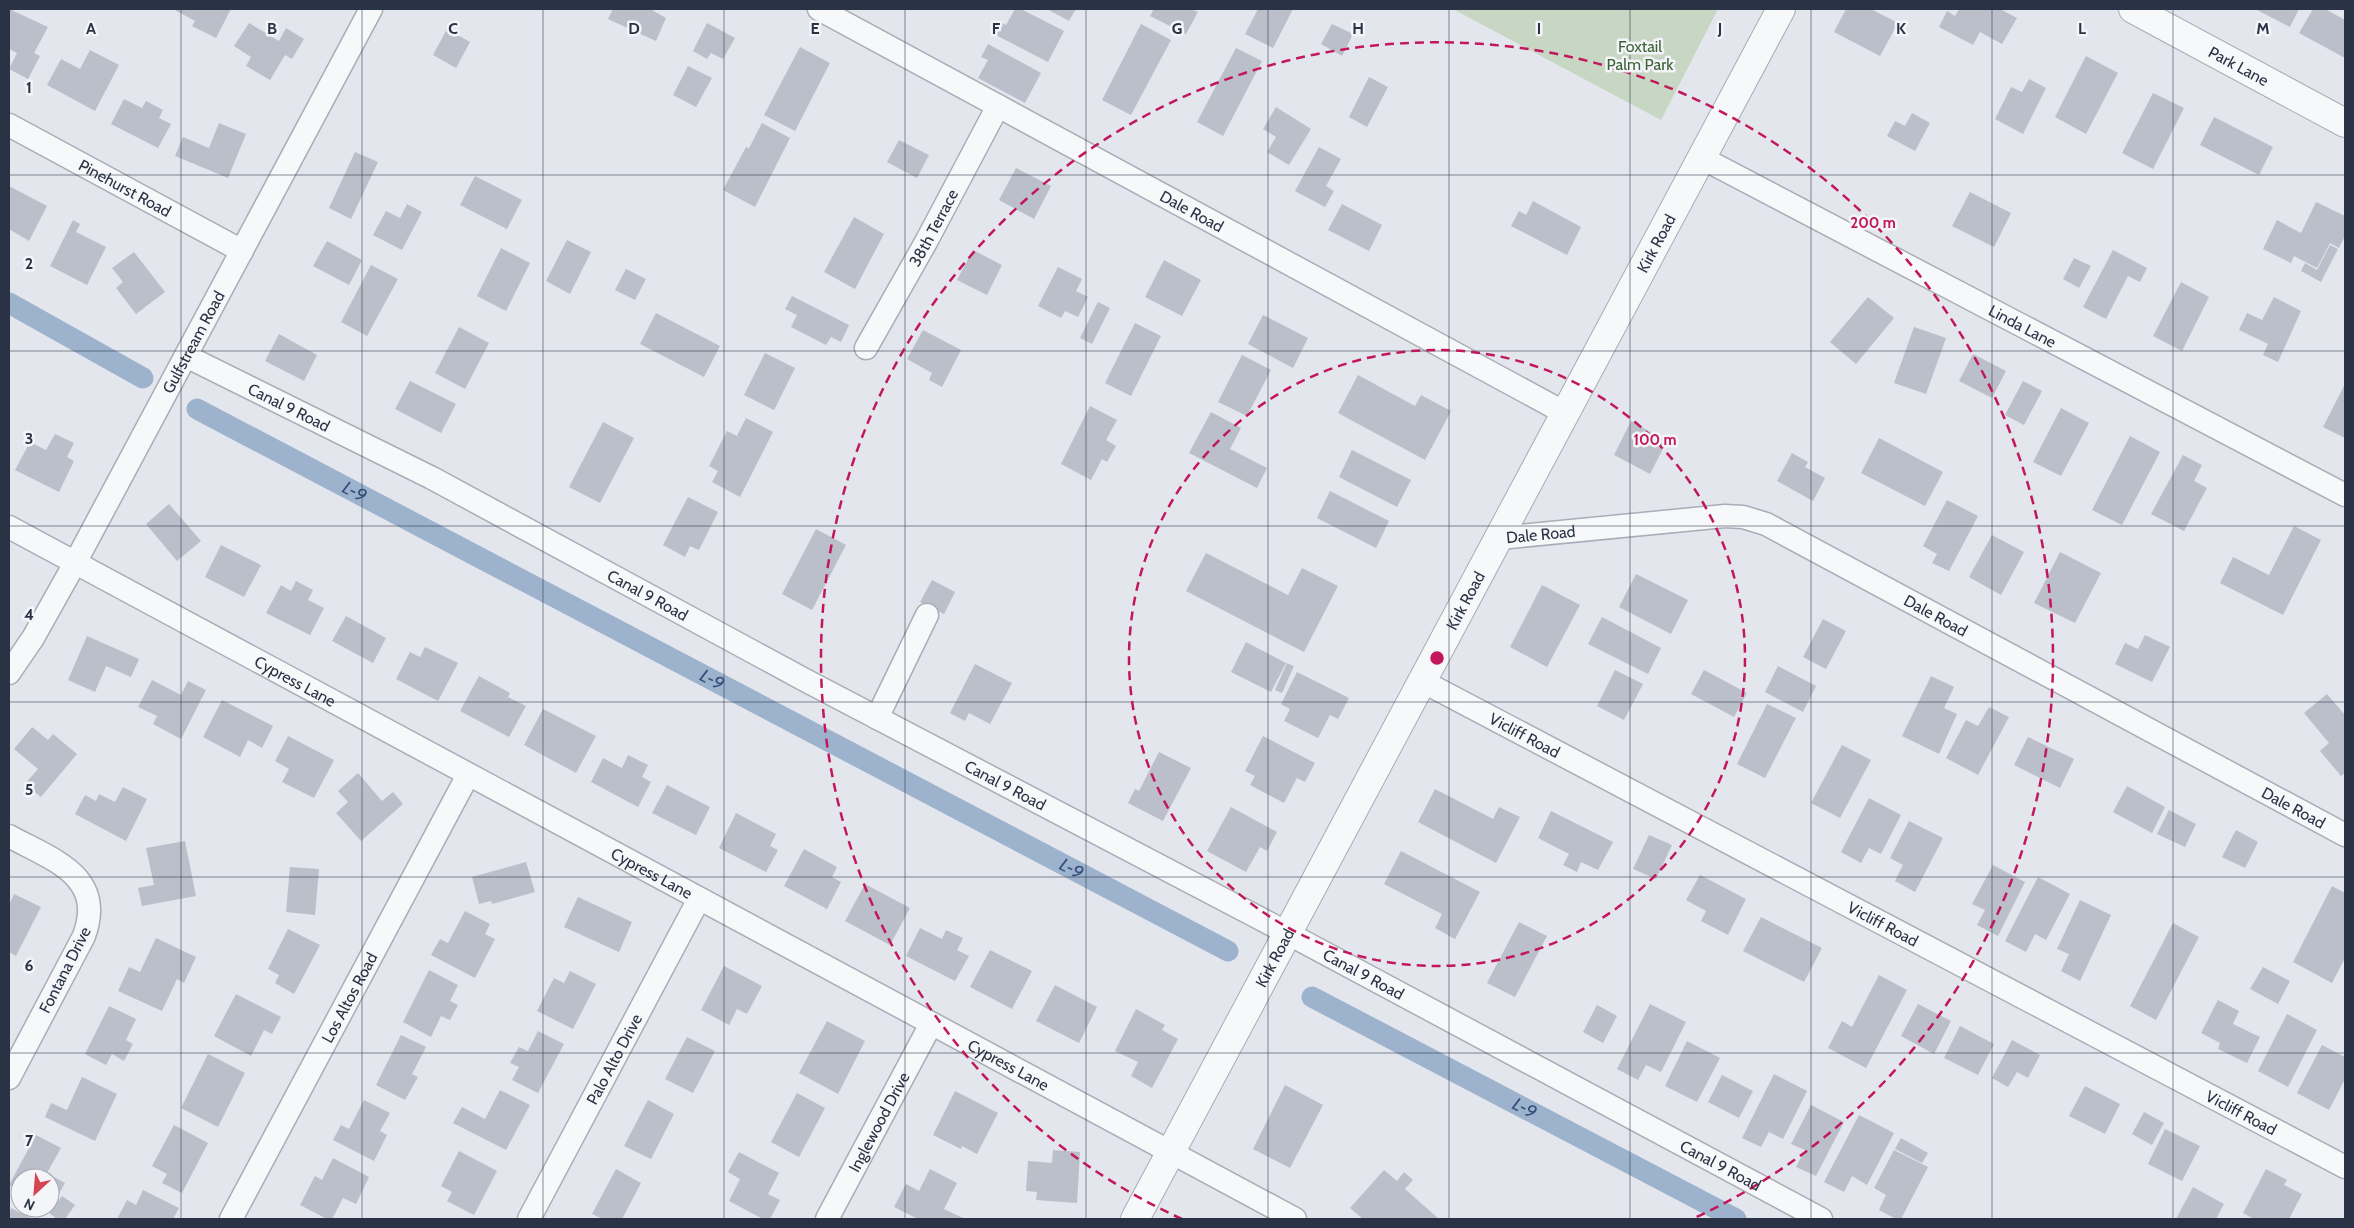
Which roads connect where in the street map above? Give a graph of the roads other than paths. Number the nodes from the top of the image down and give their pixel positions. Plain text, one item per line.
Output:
1 (819, 9) edge
2 (1781, 9) edge
3 (2133, 9) edge
4 (369, 10) edge
5 (998, 106) junction
6 (2345, 123) edge
7 (9, 125) edge
8 (1702, 158) junction
9 (242, 251) junction
10 (866, 348) dead end
11 (186, 356) junction
12 (1565, 414) junction
13 (2345, 495) edge
14 (9, 528) edge
15 (1499, 538) junction
16 (75, 563) junction
17 (926, 615) dead end
18 (9, 673) edge
19 (1422, 681) junction
20 (877, 718) junction
21 (468, 775) junction
22 (2345, 835) edge
23 (9, 836) edge
24 (699, 899) junction
25 (1288, 933) junction
26 (931, 1024) junction
27 (9, 1078) edge
28 (1170, 1152) junction
29 (2345, 1166) edge
30 (231, 1219) edge
31 (529, 1219) edge
32 (827, 1219) edge
33 (1134, 1219) edge
34 (1294, 1219) edge
35 (1821, 1219) edge

1 - 5 street, Dale Road
2 - 8 street, Kirk Road
3 - 6 street, Park Lane
4 - 9 street, Gulfstream Road
5 - 10 street, 38th Terrace
5 - 12 street, Dale Road
7 - 9 street, Pinehurst Road
8 - 12 street, Kirk Road
8 - 13 street, Linda Lane
9 - 11 street, Gulfstream Road
11 - 16 street, Gulfstream Road
11 - 20 street, Canal 9 Road
12 - 15 street, Kirk Road
14 - 16 street, Cypress Lane
15 - 19 street, Kirk Road
15 - 22 street, Dale Road
16 - 18 street, Gulfstream Road
16 - 21 street, Cypress Lane
17 - 20 street
19 - 25 street, Kirk Road
19 - 29 street, Vicliff Road
20 - 25 street, Canal 9 Road
21 - 24 street, Cypress Lane
21 - 30 street, Los Altos Road
23 - 27 street, Fontana Drive
24 - 26 street, Cypress Lane
24 - 31 street, Palo Alto Drive
25 - 28 street, Kirk Road
25 - 35 street, Canal 9 Road
26 - 28 street, Cypress Lane
26 - 32 street, Inglewood Drive
28 - 33 street, Kirk Road
28 - 34 street, Cypress Lane

